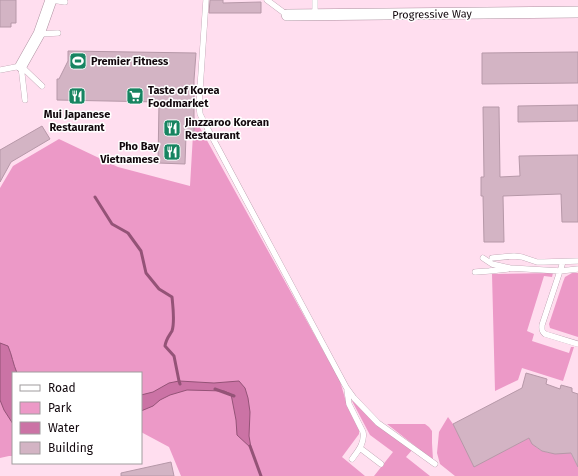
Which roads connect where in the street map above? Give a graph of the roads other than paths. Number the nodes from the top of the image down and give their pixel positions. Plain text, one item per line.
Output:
1 (51, 0) edge
2 (206, 0) edge
3 (267, 0) edge
4 (314, 0) edge
5 (65, 2) dead end
6 (578, 12) edge
7 (315, 15) junction
8 (287, 16) joint
9 (58, 33) dead end
10 (39, 34) junction
11 (21, 66) junction
12 (0, 70) edge
13 (42, 86) dead end
14 (25, 100) dead end
15 (483, 258) dead end
16 (492, 258) dead end
17 (578, 261) edge
18 (563, 262) junction
19 (510, 268) junction
20 (578, 269) edge
21 (560, 271) junction
22 (475, 272) dead end
23 (578, 344) edge
24 (346, 387) junction
25 (360, 448) junction
26 (352, 459) dead end
27 (381, 464) dead end
28 (435, 464) dead end

1 - 5 lane
1 - 10 street
2 - 24 lane
3 - 8 lane
4 - 7 lane
6 - 7 street, Progressive Way
7 - 8 street, Progressive Way
9 - 10 lane
10 - 11 street
11 - 12 lane
11 - 13 lane
11 - 14 lane
15 - 19 lane
16 - 18 lane
17 - 18 lane
18 - 21 lane
19 - 21 lane
19 - 22 lane
20 - 21 lane
21 - 23 lane
24 - 25 lane
24 - 28 lane
25 - 26 lane
25 - 27 lane

